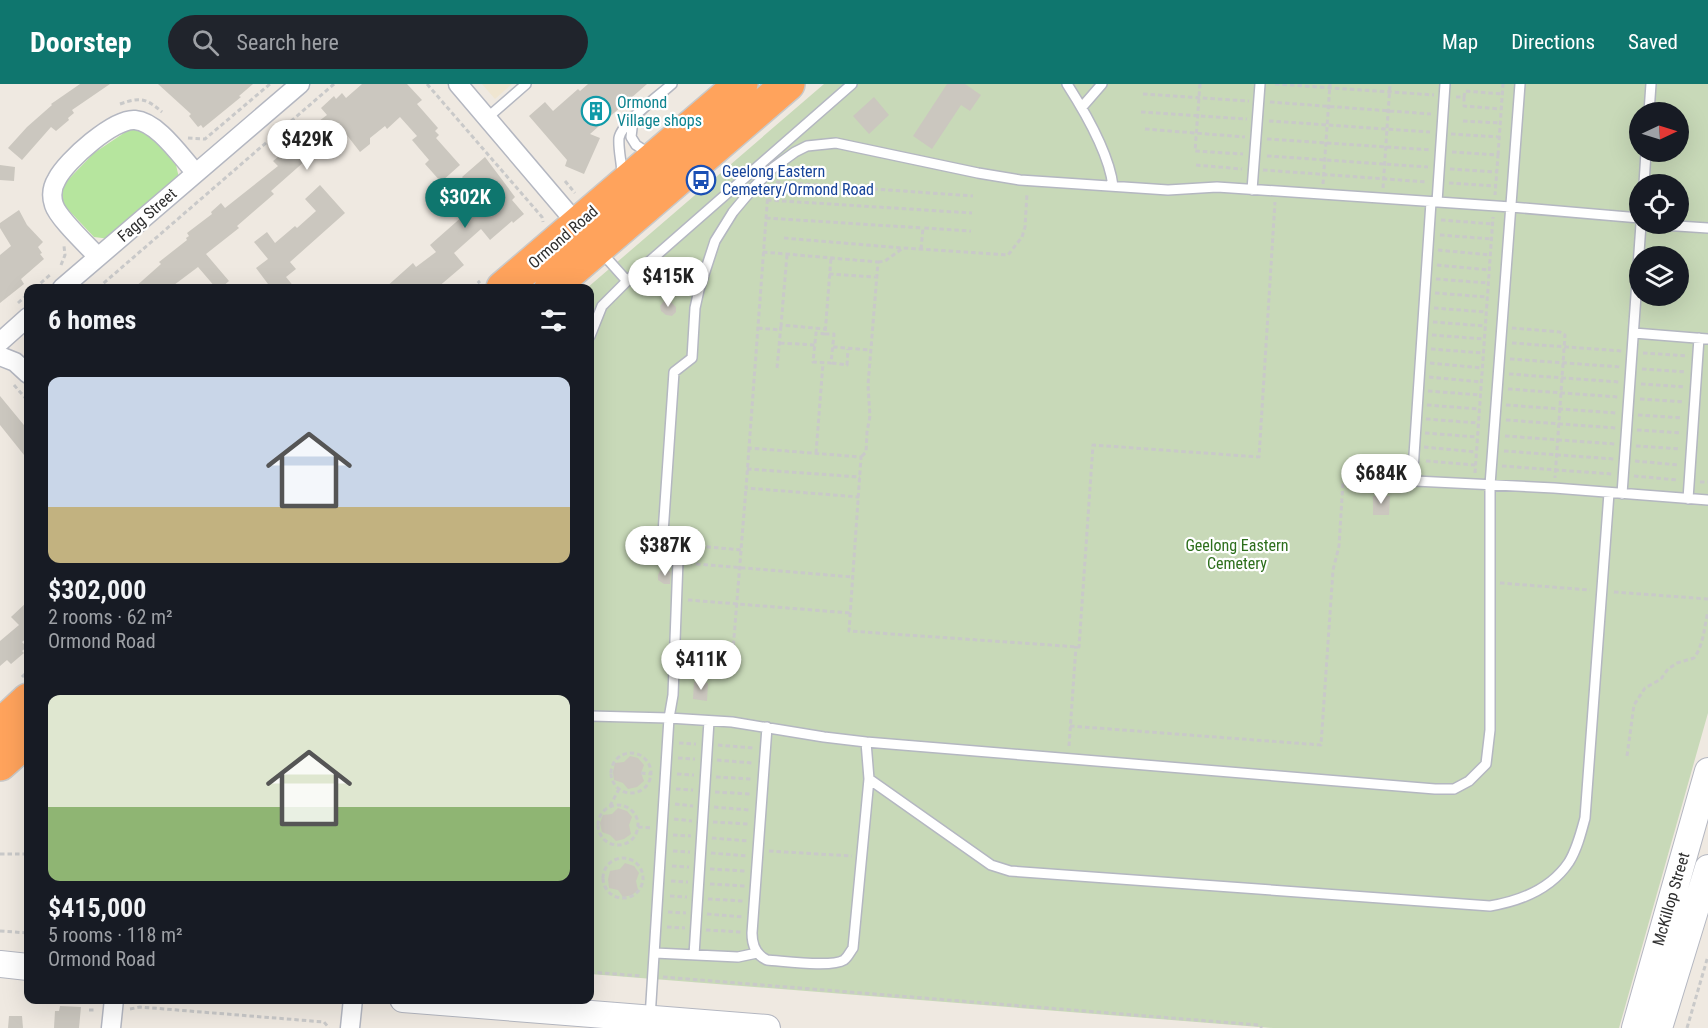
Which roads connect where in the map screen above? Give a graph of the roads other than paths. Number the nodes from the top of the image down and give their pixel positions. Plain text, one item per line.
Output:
1 (300, 84) edge
2 (458, 84) edge
3 (526, 84) edge
4 (672, 84) edge
5 (741, 84) edge
6 (788, 84) edge
7 (852, 84) edge
8 (1067, 84) edge
9 (1102, 84) edge
10 (1260, 84) edge
11 (1445, 84) edge
12 (1520, 84) edge
13 (1651, 84) edge
14 (1650, 102) edge
15 (1082, 107) junction
16 (633, 117) junction
17 (486, 118) junction
18 (656, 157) junction
19 (196, 173) junction
20 (623, 185) junction
21 (1113, 186) junction
22 (1252, 190) junction
23 (1434, 202) junction
24 (1511, 207) junction
25 (1629, 217) edge
26 (1689, 227) edge
27 (1708, 228) edge
28 (1640, 234) edge
29 (588, 236) junction
30 (98, 257) junction
31 (627, 282) junction
32 (67, 284) edge
33 (492, 284) edge
34 (554, 284) edge
35 (24, 321) edge
36 (594, 326) edge
37 (1634, 333) junction
38 (1703, 339) edge
39 (0, 342) edge
40 (0, 356) edge
41 (24, 370) edge
42 (1490, 485) junction
43 (1609, 493) junction
44 (1622, 494) junction
45 (1688, 499) junction
46 (1708, 500) edge
47 (24, 704) edge
48 (594, 716) edge
49 (669, 718) junction
50 (709, 721) junction
51 (0, 726) edge
52 (766, 727) junction
53 (866, 742) junction
54 (24, 743) edge
55 (0, 764) edge
56 (1708, 771) edge
57 (869, 779) junction
58 (1708, 868) edge
59 (655, 953) junction
60 (758, 953) junction
61 (694, 955) junction
62 (0, 964) edge
63 (24, 967) edge
64 (120, 1004) edge
65 (352, 1004) edge
66 (449, 1004) edge
67 (650, 1019) junction
68 (1665, 1020) edge
69 (613, 1022) edge
70 (111, 1028) edge
71 (350, 1028) edge
72 (767, 1028) edge
73 (1635, 1028) edge

1 - 19 street, Fagg Street
2 - 17 street
3 - 17 lane
4 - 16 lane
5 - 18 highway, Ormond Road
6 - 29 highway, Ormond Road
7 - 31 lane
8 - 15 lane
9 - 15 lane
10 - 22 lane
11 - 23 lane
12 - 24 lane
13 - 14 lane
15 - 21 lane
16 - 18 lane
16 - 20 lane
17 - 29 street
18 - 20 highway, Ormond Road
19 - 30 street, Fagg Street
19 - 30 street
20 - 29 highway, Ormond Road
21 - 22 lane
21 - 49 lane
22 - 23 lane
23 - 24 lane
23 - 42 lane
24 - 25 lane
24 - 42 lane
26 - 27 lane
28 - 37 lane
29 - 31 lane
29 - 33 highway, Ormond Road
29 - 34 highway, Ormond Road
30 - 32 street, Fagg Street
31 - 36 lane
35 - 39 street
37 - 38 lane
37 - 44 lane
38 - 45 lane
40 - 41 street
42 - 43 lane
42 - 53 lane
43 - 44 lane
43 - 57 lane
44 - 45 lane
45 - 46 lane
47 - 51 highway
48 - 49 lane
49 - 50 lane
49 - 59 lane
50 - 52 lane
50 - 61 lane
52 - 53 lane
52 - 60 lane
53 - 57 lane
54 - 55 highway
56 - 73 street, McKillop Street
57 - 60 lane
58 - 68 street, McKillop Street
59 - 61 lane
59 - 67 lane
60 - 61 lane
62 - 63 street
64 - 70 street
65 - 71 street
66 - 69 street
67 - 69 street
67 - 72 street

